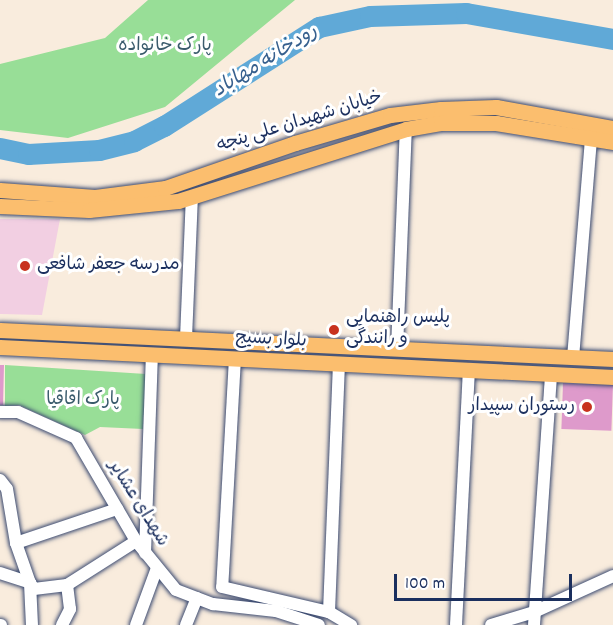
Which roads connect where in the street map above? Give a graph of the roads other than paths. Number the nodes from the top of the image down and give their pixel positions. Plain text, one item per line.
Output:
1 (613, 128) edge
2 (406, 129) junction
3 (591, 139) junction
4 (613, 142) edge
5 (193, 177) junction
6 (0, 190) edge
7 (192, 197) junction
8 (0, 206) edge
9 (0, 330) edge
10 (186, 338) junction
11 (0, 347) edge
12 (397, 349) junction
13 (152, 354) junction
14 (235, 358) junction
15 (573, 358) junction
16 (613, 359) edge
17 (339, 363) junction
18 (469, 370) junction
19 (550, 374) junction
20 (613, 377) edge
21 (0, 412) edge
22 (0, 480) edge
23 (117, 509) junction
24 (136, 541) junction
25 (16, 543) junction
26 (145, 554) junction
27 (157, 568) junction
28 (0, 573) edge
29 (613, 576) edge
30 (30, 583) junction
31 (67, 585) junction
32 (197, 598) junction
33 (329, 612) junction
34 (534, 612) junction
35 (32, 625) edge
36 (62, 625) edge
37 (136, 625) edge
38 (186, 625) edge
39 (319, 625) edge
40 (351, 625) edge
41 (456, 625) edge
42 (491, 625) edge
43 (534, 625) edge

1 - 5 main road, خیابان شهیدان علی پنجه
2 - 3 main road, خیابان شهیدان علی پنجه
2 - 7 main road, خیابان شهیدان علی پنجه
2 - 12 street
3 - 4 main road, خیابان شهیدان علی پنجه
3 - 15 street
5 - 6 main road, خیابان شهیدان علی پنجه
5 - 7 main road
7 - 8 main road, خیابان شهیدان علی پنجه
7 - 10 street
9 - 10 main road, بلوار بسیج
10 - 12 main road, بلوار بسیج
11 - 13 main road, بلوار بسیج
12 - 15 main road, بلوار بسیج
13 - 14 main road, بلوار بسیج
13 - 26 street
14 - 17 main road, بلوار بسیج
14 - 33 street
15 - 16 main road, بلوار بسیج
17 - 18 main road, بلوار بسیج
17 - 33 street
18 - 19 main road, بلوار بسیج
18 - 41 street
19 - 20 main road, بلوار بسیج
19 - 34 street
21 - 23 street, شهدای عشایر
22 - 25 street
23 - 24 street, شهدای عشایر
23 - 25 street
24 - 26 street, شهدای عشایر
24 - 31 street
25 - 30 street
26 - 27 street, شهدای عشایر
27 - 32 street, شهدای عشایر
27 - 37 street
28 - 30 street
29 - 34 street
30 - 31 street
30 - 35 street
31 - 36 street
32 - 38 street
32 - 39 street, شهدای عشایر
33 - 40 street
34 - 42 street
34 - 43 street

